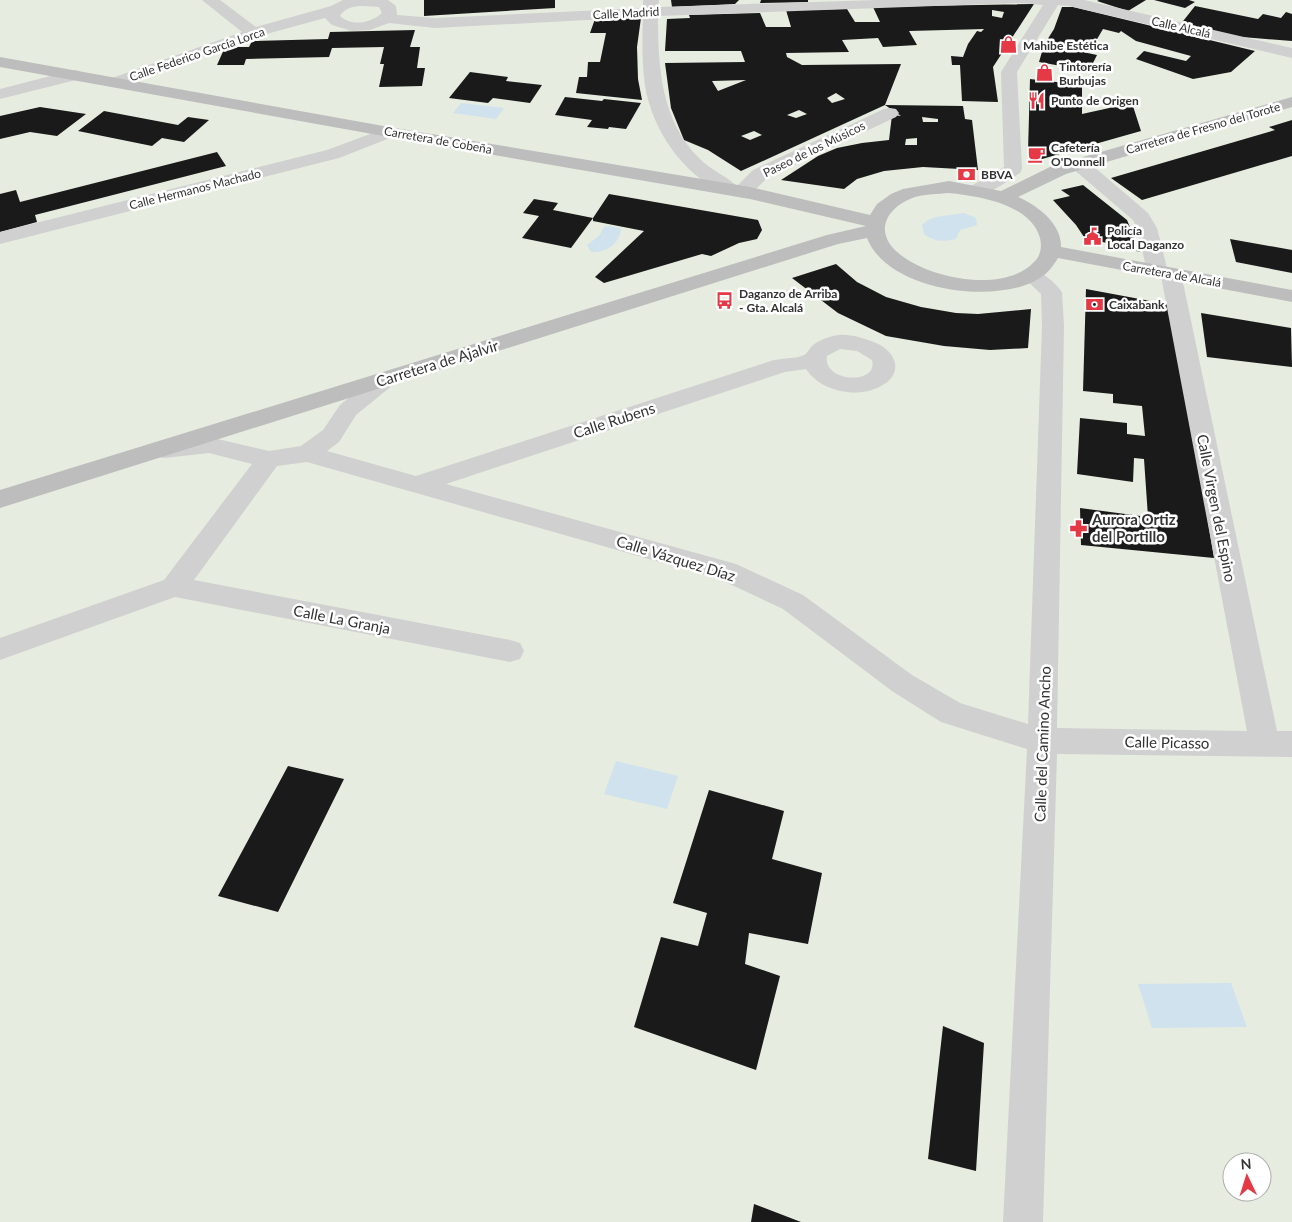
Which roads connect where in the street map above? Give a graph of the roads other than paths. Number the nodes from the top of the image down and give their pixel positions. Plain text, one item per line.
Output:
1 (210, 0) edge
2 (364, 0) edge
3 (1015, 0) edge
4 (1024, 0) edge
5 (1051, 1) edge
6 (1070, 1) edge
7 (750, 4) edge
8 (650, 6) edge
9 (385, 7) edge
10 (338, 17) junction
11 (253, 33) junction
12 (1292, 53) edge
13 (0, 62) edge
14 (74, 75) junction
15 (118, 82) junction
16 (0, 94) edge
17 (1292, 102) edge
18 (890, 113) dead end
19 (389, 132) junction
20 (1079, 164) junction
21 (736, 190) junction
22 (978, 190) junction
23 (1004, 197) junction
24 (791, 202) junction
25 (874, 227) junction
26 (0, 238) edge
27 (810, 247) junction
28 (1052, 251) junction
29 (1164, 272) junction
30 (1031, 275) junction
31 (1292, 296) edge
32 (815, 361) dead end
33 (386, 379) junction
34 (164, 450) junction
35 (307, 454) junction
36 (269, 460) junction
37 (415, 485) junction
38 (0, 499) edge
39 (174, 587) junction
40 (0, 649) edge
41 (510, 651) dead end
42 (1042, 741) junction
43 (1278, 744) edge
44 (1024, 1222) edge

1 - 11 street
2 - 9 street, Calle Madrid
2 - 10 street
3 - 7 street, Calle Madrid
4 - 5 street
5 - 6 street
5 - 22 street
6 - 12 street, Calle Alcalá
7 - 8 street, Calle Madrid
8 - 9 street, Calle Madrid
8 - 21 street
9 - 10 street
10 - 11 street, Calle Federico García Lorca
11 - 15 street, Calle Federico García Lorca
13 - 14 street, Carretera de Cobeña
14 - 15 street, Carretera de Cobeña
14 - 16 street
15 - 19 street, Carretera de Cobeña
17 - 20 street, Carretera de Fresno del Torote
18 - 21 street, Paseo de los Músicos
19 - 21 street, Carretera de Cobeña
19 - 26 street, Calle Hermanos Machado
20 - 23 street, Carretera de Fresno del Torote
20 - 29 street, Calle Virgen del Espino
21 - 24 street, Carretera de Cobeña
22 - 23 street
22 - 25 street
23 - 28 street
24 - 25 street, Carretera de Cobeña
24 - 27 street
25 - 27 street, Carretera de Ajalvir
25 - 30 street
27 - 33 street, Carretera de Ajalvir
28 - 29 street, Carretera de Alcalá
28 - 30 street
29 - 31 street, Carretera de Alcalá
29 - 43 street, Calle Virgen del Espino
30 - 42 street, Calle del Camino Ancho
32 - 37 street, Calle Rubens
33 - 34 street, Carretera de Ajalvir
33 - 35 street
34 - 36 street
34 - 38 street, Carretera de Ajalvir
35 - 36 street
35 - 37 street, Calle Vázquez Díaz
36 - 39 street
37 - 42 street, Calle Vázquez Díaz
39 - 40 street
39 - 41 street, Calle La Granja
42 - 43 street, Calle Picasso
42 - 44 street, Calle del Camino Ancho

